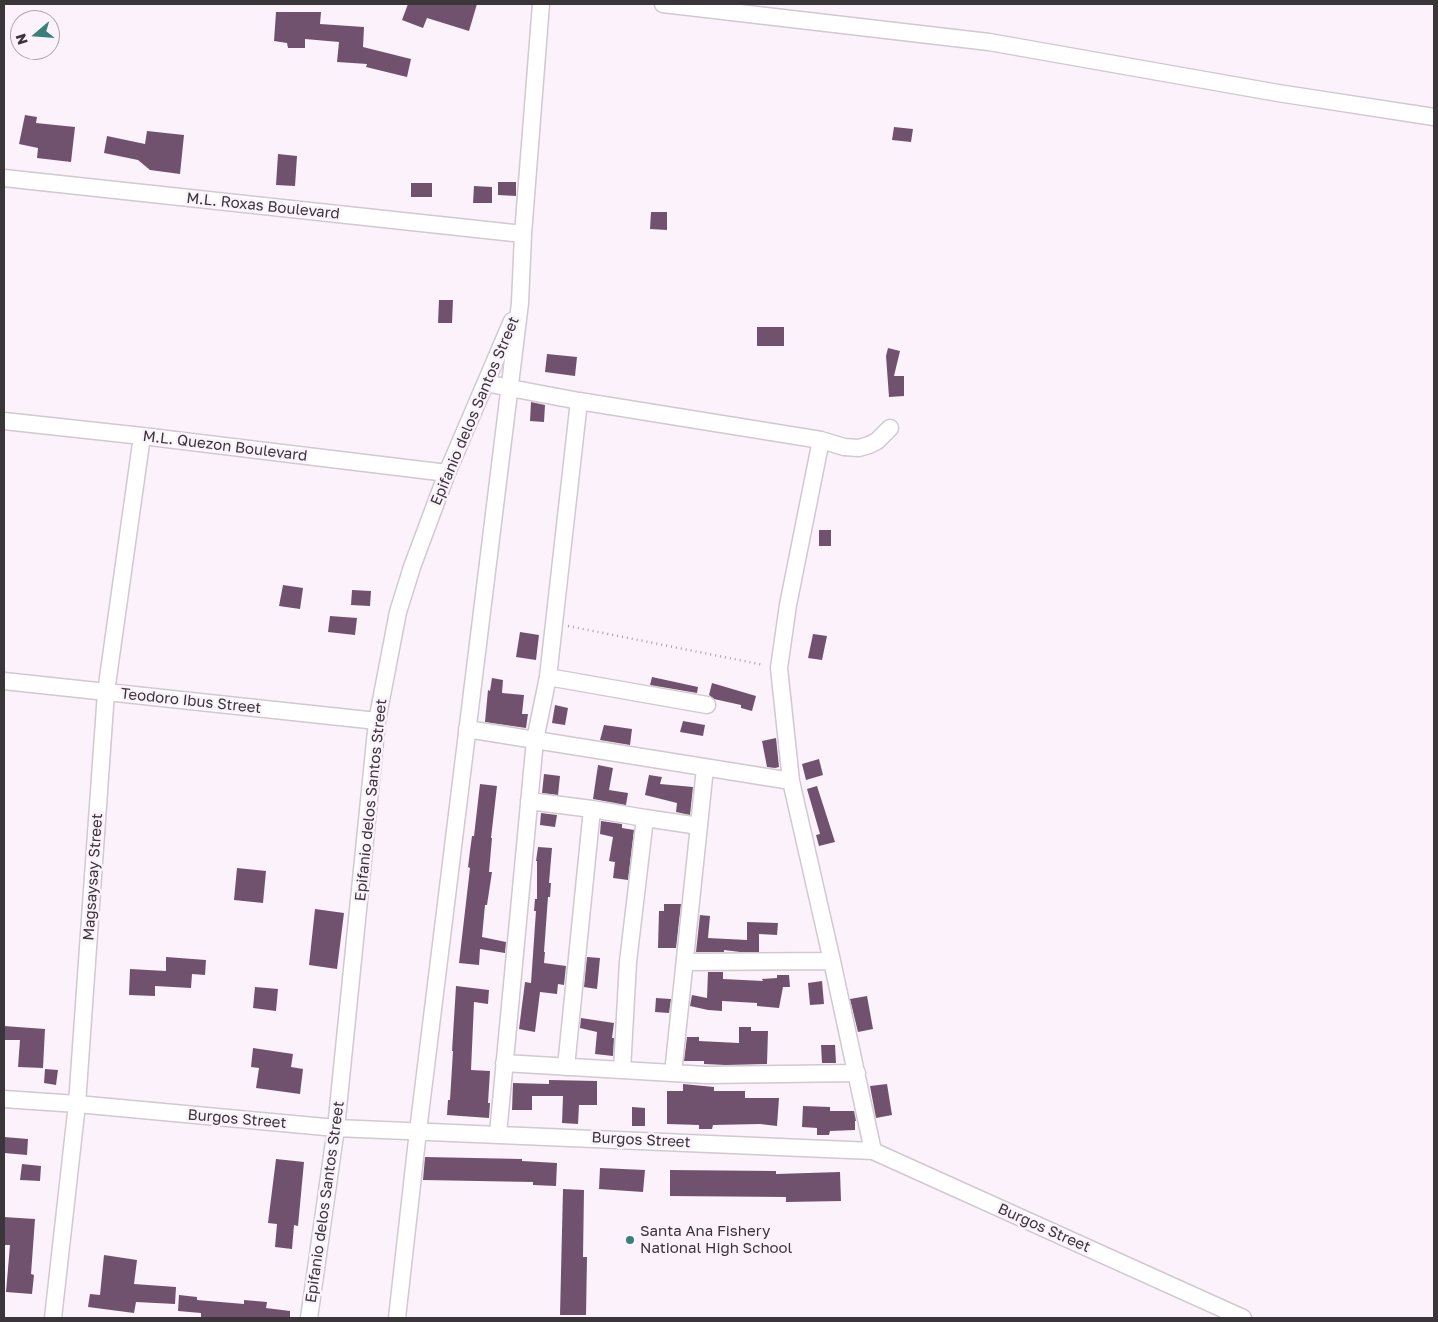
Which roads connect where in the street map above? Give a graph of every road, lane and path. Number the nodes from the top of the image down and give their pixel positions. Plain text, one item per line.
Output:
1 (541, 4) edge
2 (663, 4) edge
3 (1434, 116) edge
4 (4, 178) edge
5 (523, 234) junction
6 (520, 303) junction
7 (486, 383) junction
8 (510, 388) junction
9 (579, 400) junction
10 (4, 421) edge
11 (890, 428) dead end
12 (142, 436) junction
13 (821, 440) junction
14 (447, 473) junction
15 (554, 624) junction
16 (779, 668) junction
17 (548, 677) junction
18 (4, 681) edge
19 (106, 692) junction
20 (707, 705) dead end
21 (377, 721) junction
22 (467, 728) junction
23 (535, 740) junction
24 (705, 768) junction
25 (791, 782) junction
26 (529, 801) junction
27 (592, 809) junction
28 (645, 818) junction
29 (699, 826) junction
30 (832, 961) junction
31 (684, 962) junction
32 (504, 1064) junction
33 (566, 1067) junction
34 (622, 1070) junction
35 (673, 1073) junction
36 (857, 1074) junction
37 (4, 1100) edge
38 (77, 1104) junction
39 (336, 1128) junction
40 (418, 1131) junction
41 (498, 1134) junction
42 (873, 1151) junction
43 (53, 1318) edge
44 (309, 1318) edge
45 (397, 1318) edge
46 (1243, 1318) edge

1 - 5 street
2 - 3 street
4 - 5 street, M.L. Roxas Boulevard
5 - 6 street
6 - 7 street, Epifanio delos Santos Street
6 - 8 street
7 - 8 street
7 - 14 street, Epifanio delos Santos Street
8 - 9 street
8 - 22 street
9 - 13 street
9 - 15 street
10 - 12 street, M.L. Quezon Boulevard
11 - 13 street
12 - 14 street, M.L. Quezon Boulevard
12 - 19 street, Magsaysay Street
13 - 16 street
14 - 21 street, Epifanio delos Santos Street
15 - 16 path
15 - 17 street
16 - 25 street
17 - 20 street
17 - 23 street
18 - 19 street, Teodoro Ibus Street
19 - 21 street, Teodoro Ibus Street
19 - 38 street, Magsaysay Street
21 - 39 street, Epifanio delos Santos Street
22 - 23 street
22 - 40 street
23 - 24 street
23 - 26 street
24 - 25 street
24 - 29 street
25 - 30 street
26 - 27 street
26 - 32 street
27 - 28 street
27 - 33 street
28 - 29 street
28 - 34 street
29 - 31 street
30 - 31 street
30 - 36 street
31 - 35 street
32 - 33 street
32 - 41 street
33 - 34 street
34 - 35 street
35 - 36 street
36 - 42 street
37 - 38 street, Burgos Street
38 - 39 street, Burgos Street
38 - 43 street, Magsaysay Street
39 - 40 street, Burgos Street
39 - 44 street, Epifanio delos Santos Street
40 - 41 street, Burgos Street
40 - 45 street
41 - 42 street, Burgos Street
42 - 46 street, Burgos Street

